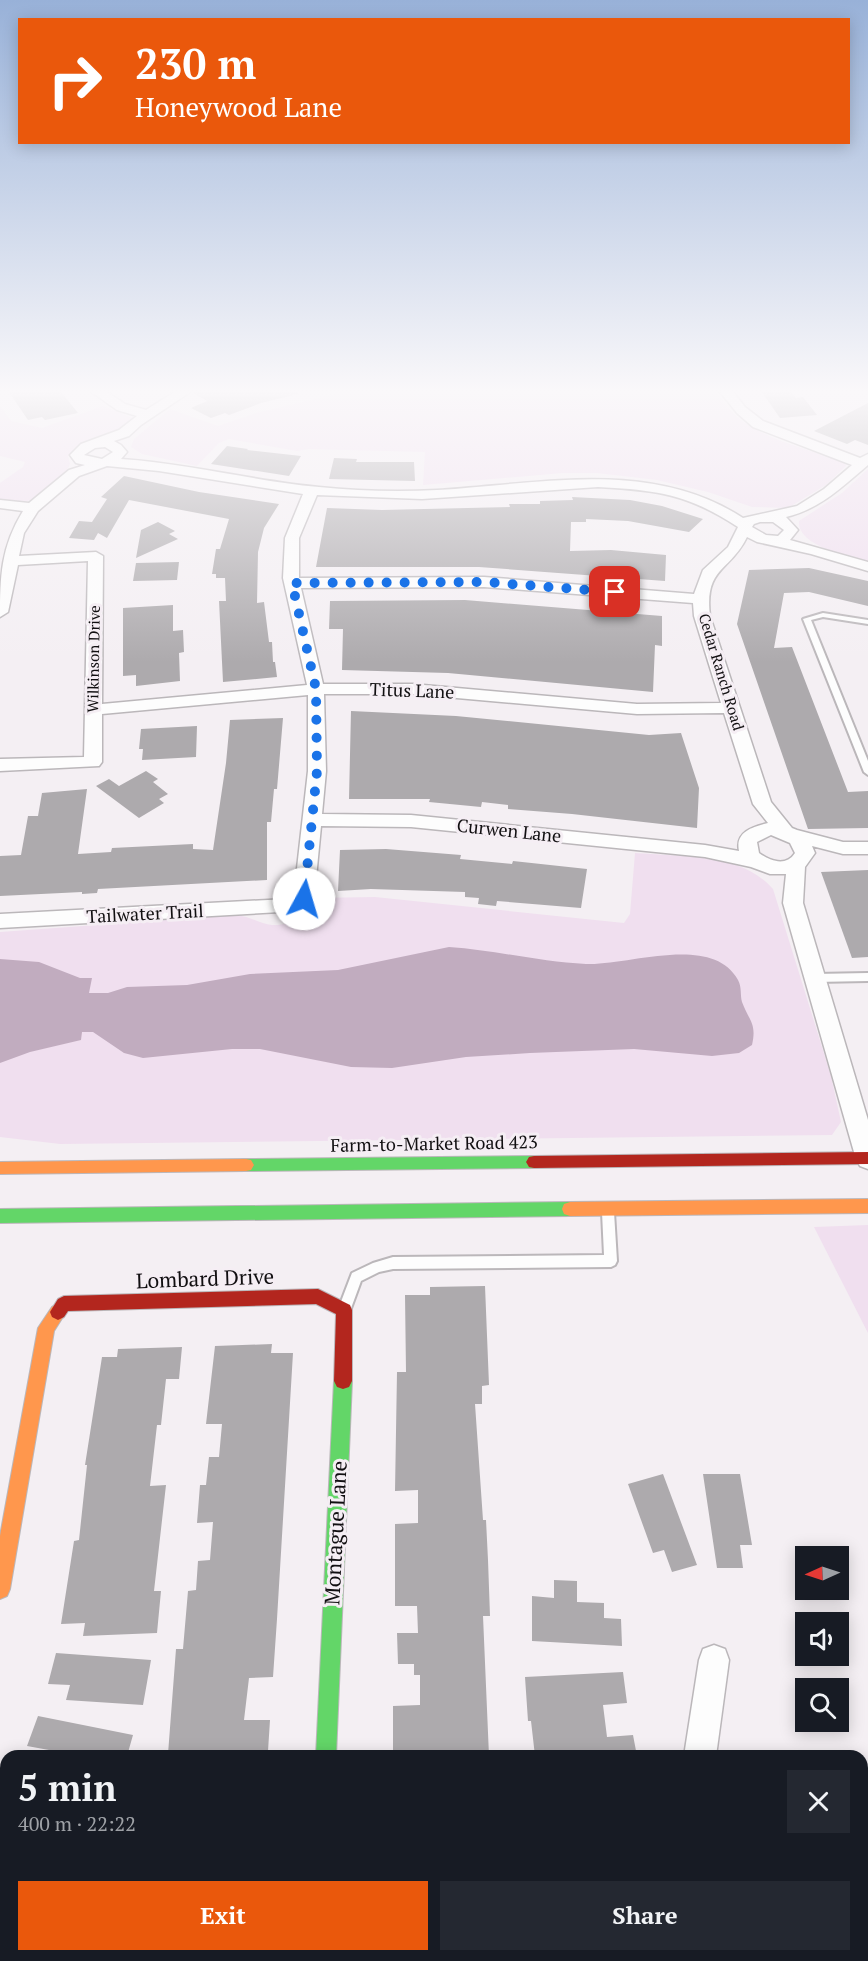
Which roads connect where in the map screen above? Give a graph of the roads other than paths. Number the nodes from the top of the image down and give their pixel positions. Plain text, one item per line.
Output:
1 (66, 480) edge
2 (227, 480) edge
3 (844, 480) edge
4 (312, 490) junction
5 (0, 504) edge
6 (32, 508) junction
7 (802, 509) junction
8 (725, 510) junction
9 (767, 517) junction
10 (746, 527) junction
11 (791, 529) junction
12 (769, 540) junction
13 (734, 549) junction
14 (815, 550) junction
15 (11, 561) junction
16 (868, 567) edge
17 (292, 583) junction
18 (700, 599) junction
19 (0, 612) edge
20 (868, 622) edge
21 (316, 689) junction
22 (731, 708) junction
23 (94, 710) junction
24 (2, 767) edge
25 (868, 772) edge
26 (762, 804) junction
27 (312, 820) junction
28 (788, 833) junction
29 (750, 836) junction
30 (843, 848) junction
31 (868, 848) edge
32 (705, 851) junction
33 (758, 862) junction
34 (799, 863) junction
35 (793, 903) junction
36 (0, 921) edge
37 (868, 977) edge
38 (815, 978) junction
39 (868, 1158) edge
40 (0, 1168) edge
41 (868, 1206) edge
42 (608, 1208) junction
43 (0, 1216) edge
44 (344, 1310) junction
45 (0, 1589) edge
46 (714, 1660) dead end
47 (326, 1750) edge
48 (701, 1750) edge

1 - 6 street
2 - 4 street
3 - 7 street
4 - 8 street
4 - 17 street
5 - 6 street
6 - 15 street
7 - 9 street
7 - 11 street
8 - 9 street
8 - 10 street
9 - 10 street
9 - 11 street
10 - 12 street
10 - 13 street, Cedar Ranch Road
11 - 12 street, Cedar Ranch Road
11 - 14 street
12 - 13 street, Cedar Ranch Road
12 - 14 street
13 - 18 street, Cedar Ranch Road
14 - 16 street
15 - 19 street
15 - 23 street, Wilkinson Drive
17 - 18 street
17 - 21 street
18 - 22 street, Cedar Ranch Road
20 - 25 lane
21 - 22 street, Titus Lane
21 - 23 street, Titus Lane
21 - 27 street
22 - 26 street, Cedar Ranch Road
23 - 24 street, Wilkinson Drive
26 - 28 street, Cedar Ranch Road
26 - 29 street
27 - 32 street, Curwen Lane
27 - 36 street, Tailwater Trail
28 - 29 street
28 - 30 street
28 - 34 street
29 - 32 street, Curwen Lane
29 - 33 street
30 - 31 street
30 - 34 street
32 - 33 street, Curwen Lane
33 - 34 street
33 - 35 street
34 - 35 street
35 - 38 street
37 - 38 lane
38 - 39 street
39 - 40 main road, Farm-to-Market Road 423
41 - 42 main road
42 - 43 main road
42 - 44 lane
44 - 45 main road, Lombard Drive
44 - 47 main road, Montague Lane
46 - 48 street

